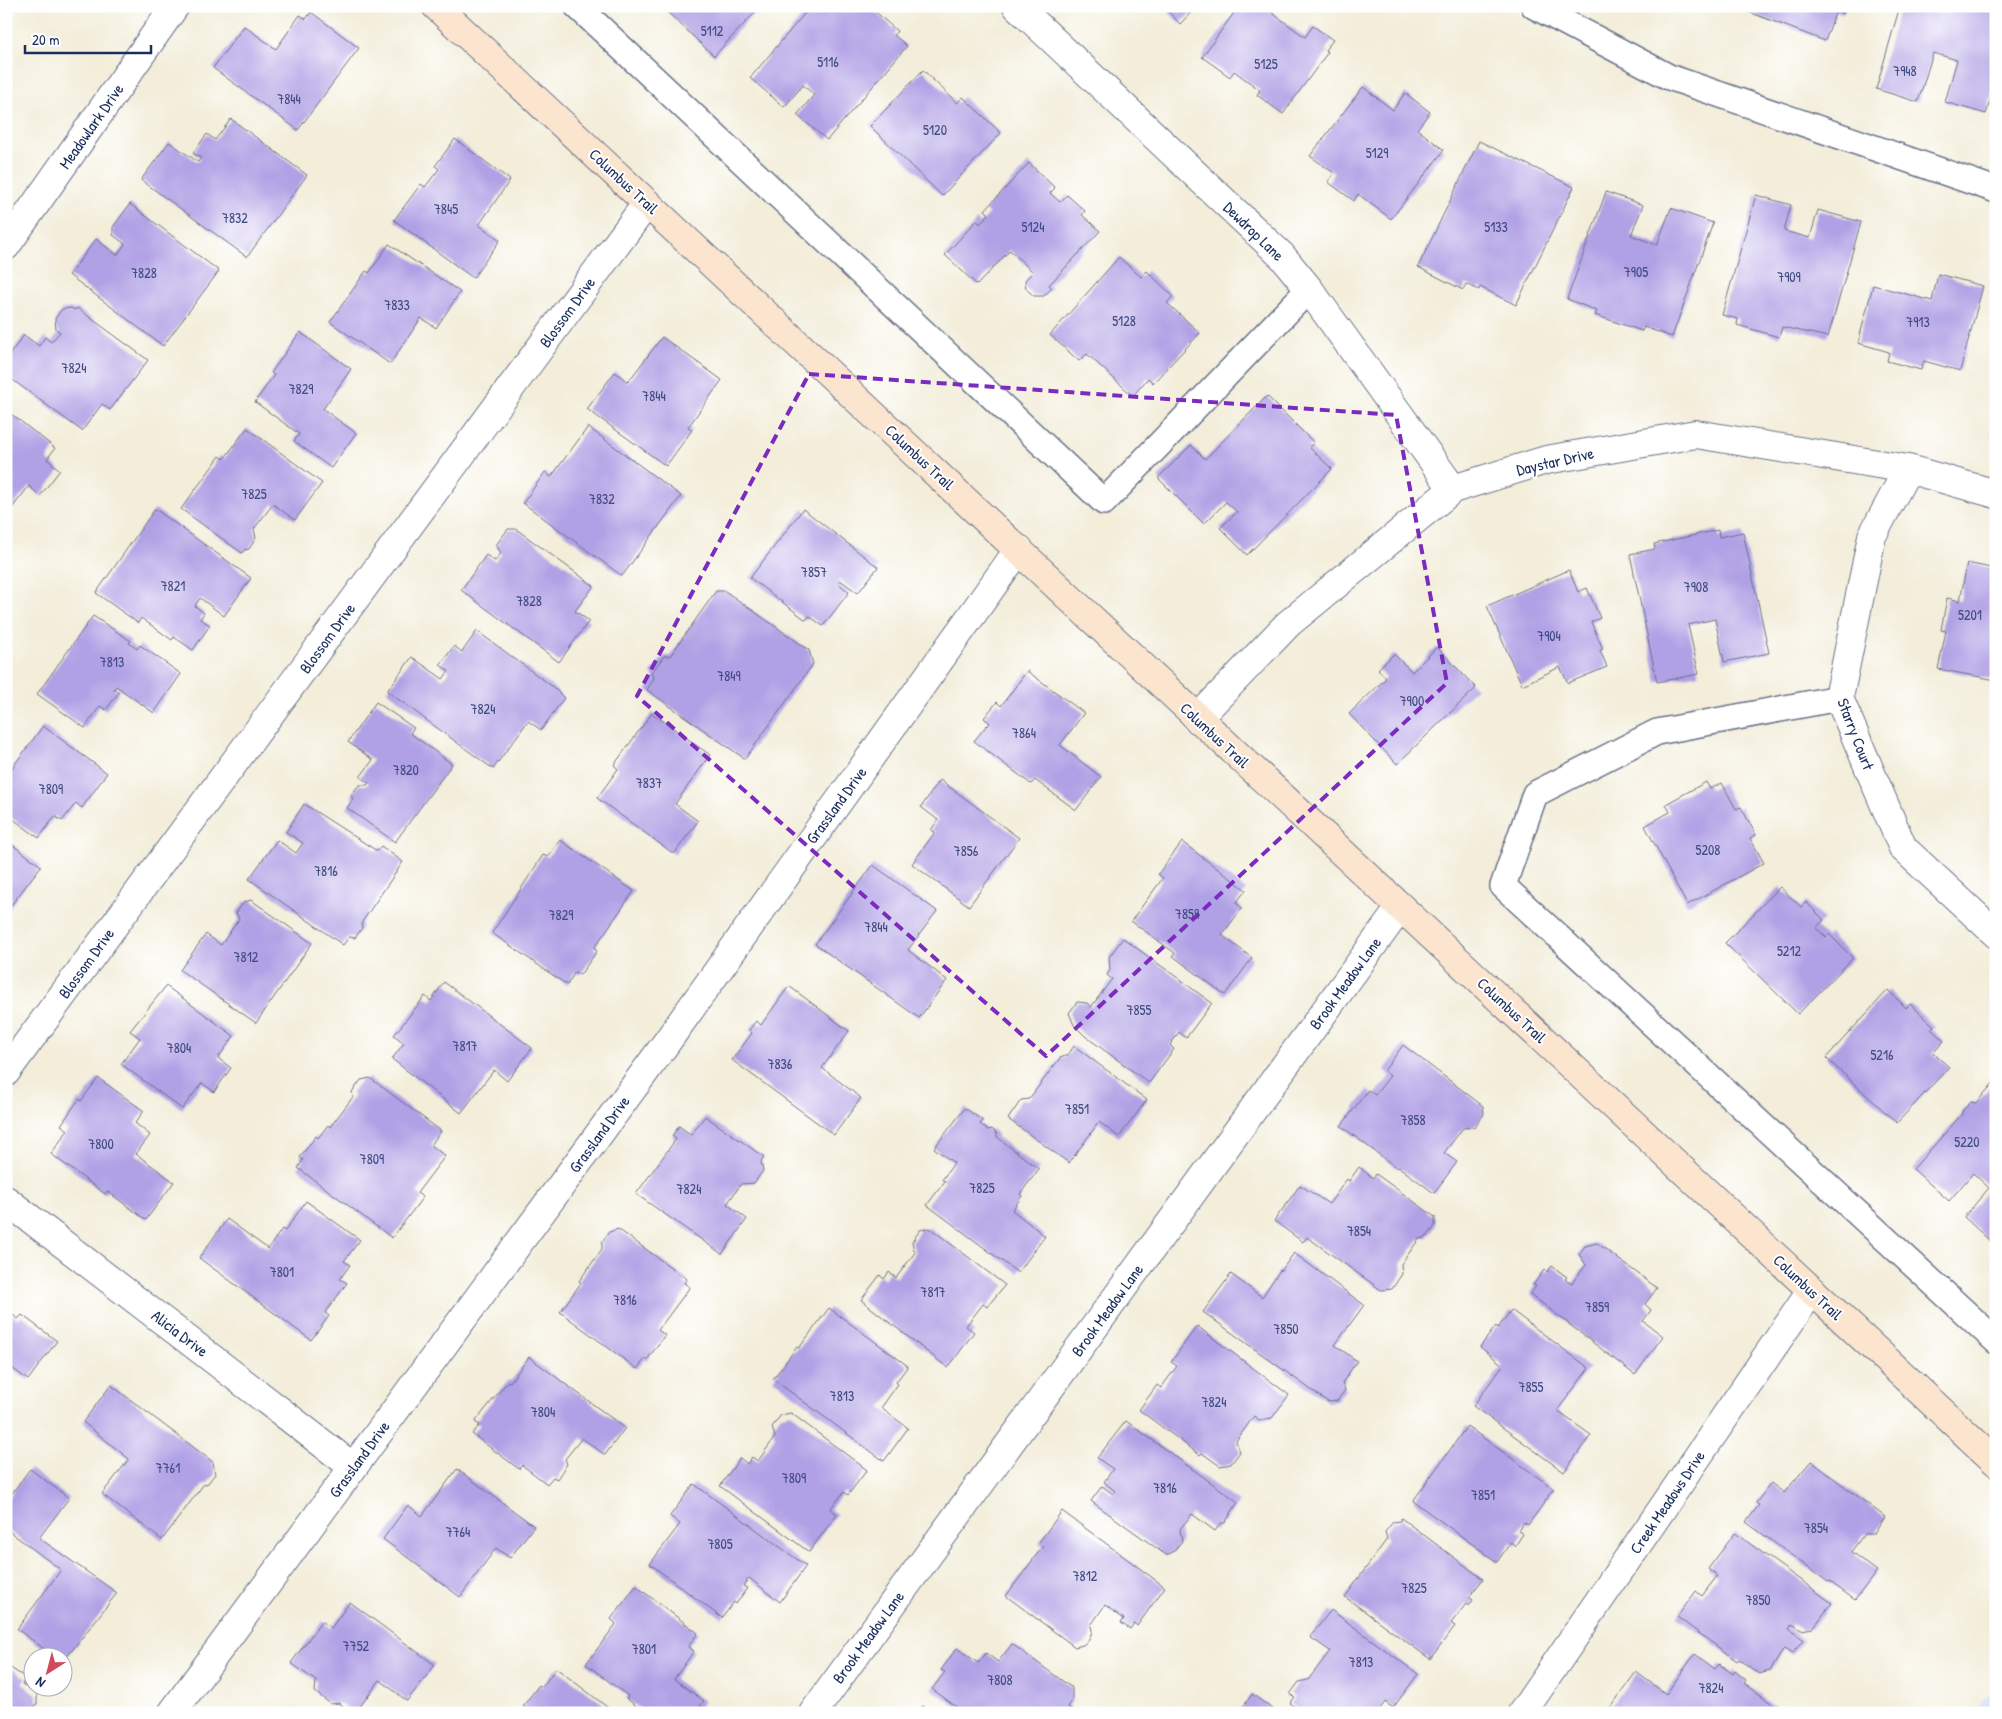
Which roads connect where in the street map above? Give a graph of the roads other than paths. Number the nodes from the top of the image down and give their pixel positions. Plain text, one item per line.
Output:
1 (175, 6) edge
2 (436, 6) edge
3 (577, 6) edge
4 (1017, 6) edge
5 (1534, 6) edge
6 (1996, 190) edge
7 (647, 203) junction
8 (6, 246) edge
9 (1309, 289) junction
10 (1908, 469) junction
11 (1453, 490) junction
12 (1996, 494) edge
13 (1019, 549) junction
14 (1839, 698) junction
15 (1198, 719) junction
16 (1400, 908) junction
17 (1996, 934) edge
18 (6, 1072) edge
19 (6, 1200) edge
20 (1812, 1290) junction
21 (1996, 1341) edge
22 (1996, 1462) edge
23 (353, 1467) junction
24 (172, 1713) edge
25 (813, 1713) edge
26 (1522, 1713) edge

1 - 8 street, Meadowlark Drive
2 - 7 street, Columbus Trail
3 - 9 lane
4 - 9 street, Dewdrop Lane
5 - 6 lane
7 - 13 street, Columbus Trail
7 - 18 street, Blossom Drive
9 - 11 street, Dewdrop Lane
10 - 11 street, Daystar Drive
10 - 12 street, Daystar Drive
10 - 14 street, Starry Court
11 - 15 street, Daystar Drive
13 - 15 street, Columbus Trail
13 - 23 street, Grassland Drive
14 - 17 street, Starry Court
14 - 21 lane
15 - 16 street, Columbus Trail
16 - 20 street, Columbus Trail
16 - 25 street, Brook Meadow Lane
19 - 23 street, Alicia Drive
20 - 22 street, Columbus Trail
20 - 26 street, Creek Meadows Drive
23 - 24 street, Grassland Drive

